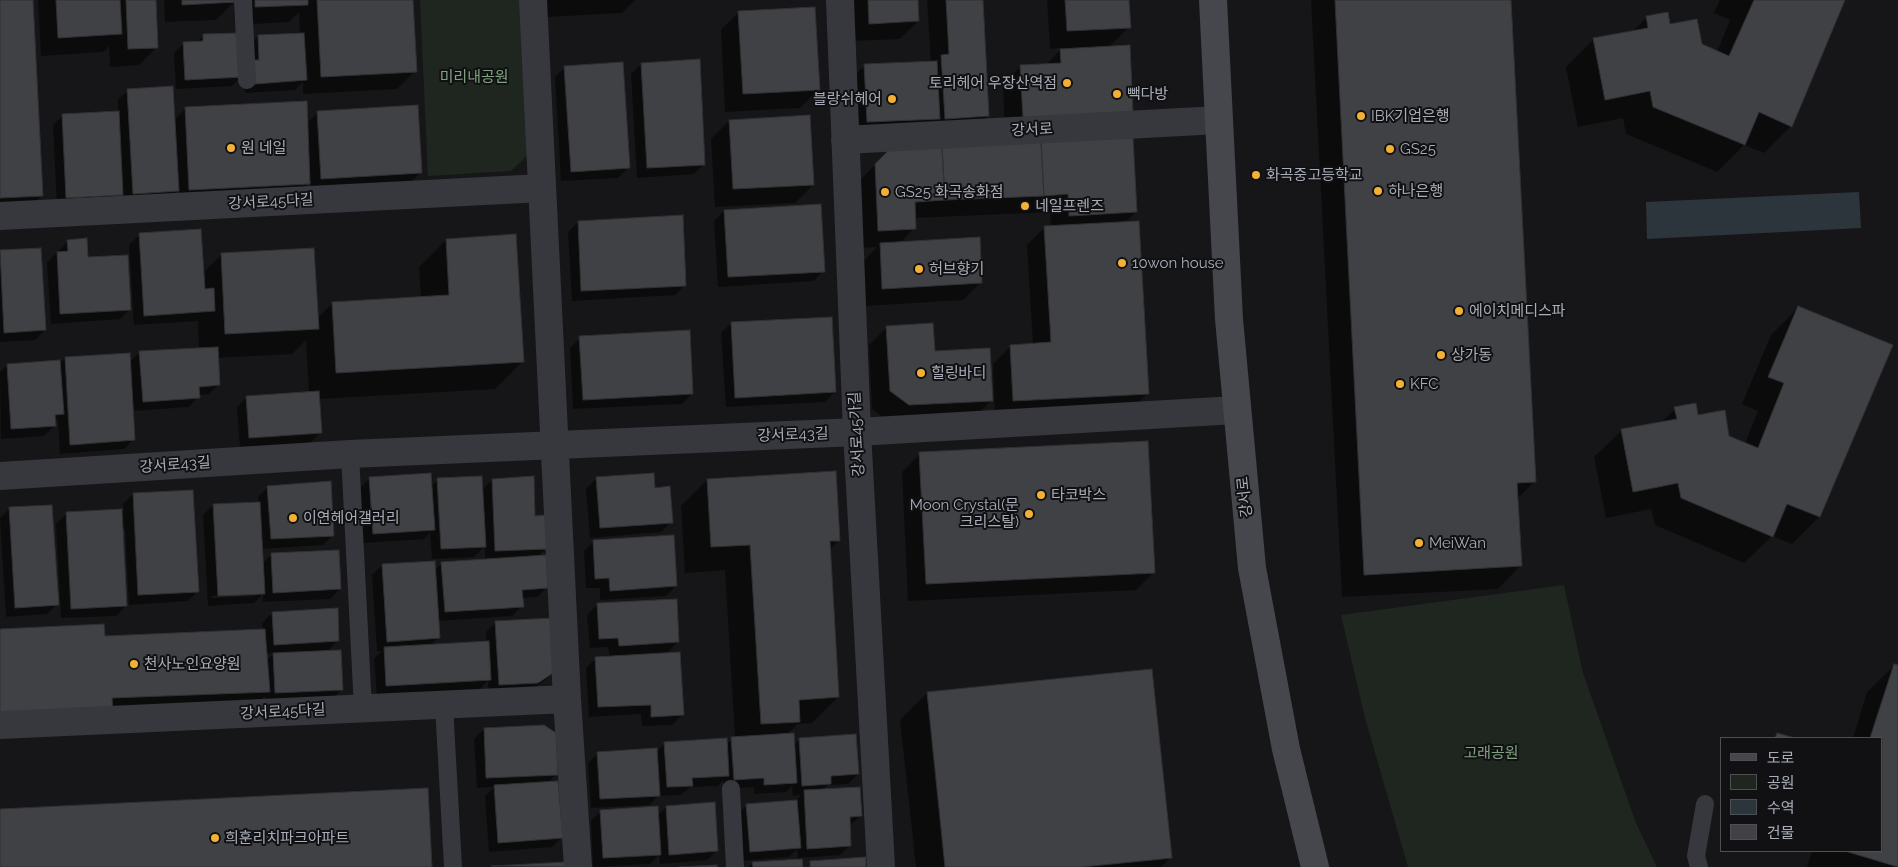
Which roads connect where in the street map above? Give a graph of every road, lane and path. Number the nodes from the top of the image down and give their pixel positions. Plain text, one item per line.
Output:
1 (243, 0) edge
2 (532, 0) edge
3 (840, 0) edge
4 (1212, 0) edge
5 (247, 80) dead end
6 (1219, 120) junction
7 (845, 140) junction
8 (542, 188) junction
9 (0, 216) edge
10 (1236, 410) junction
11 (857, 432) junction
12 (555, 444) junction
13 (350, 454) junction
14 (0, 476) edge
15 (567, 699) junction
16 (444, 704) junction
17 (363, 709) junction
18 (0, 726) edge
19 (731, 789) dead end
20 (1705, 804) dead end
21 (453, 867) edge
22 (578, 867) edge
23 (735, 867) edge
24 (881, 867) edge
25 (1315, 867) edge
26 (1699, 867) edge

1 - 5 lane
2 - 8 street
3 - 7 street, 강서로45가길
4 - 6 main road, 강서로
6 - 7 street, 강서로
6 - 10 main road, 강서로
7 - 11 street, 강서로45가길
8 - 9 street, 강서로45다길
8 - 12 street
10 - 11 street, 강서로43길
10 - 25 main road, 강서로
11 - 12 street, 강서로43길
11 - 24 street, 강서로45가길
12 - 13 street, 강서로43길
12 - 15 street
13 - 14 street, 강서로43길
13 - 17 lane
15 - 16 street, 강서로45다길
15 - 22 street
16 - 17 street, 강서로45다길
16 - 21 lane
17 - 18 street, 강서로45다길
19 - 23 lane
20 - 26 lane

